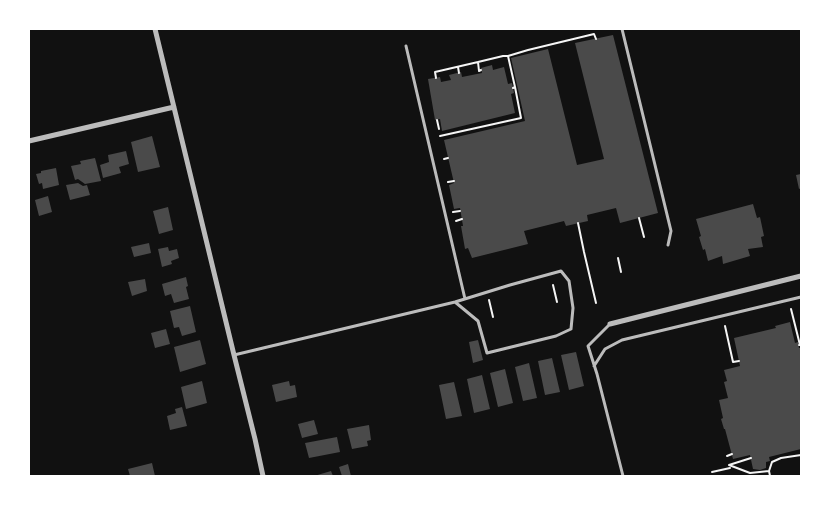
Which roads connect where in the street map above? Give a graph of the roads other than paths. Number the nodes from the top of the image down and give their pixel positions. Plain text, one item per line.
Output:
1 (155, 29) edge
2 (622, 29) edge
3 (406, 46) dead end
4 (174, 107) junction
5 (29, 138) edge
6 (668, 245) dead end
7 (801, 276) edge
8 (801, 297) edge
9 (465, 299) junction
10 (455, 302) junction
11 (610, 324) joint
12 (234, 355) junction
13 (594, 366) junction
14 (263, 476) edge
15 (623, 476) edge

1 - 4 street
2 - 6 lane
3 - 9 lane
4 - 5 street
4 - 12 street
7 - 11 street
8 - 13 lane
9 - 10 lane
9 - 10 lane
10 - 12 lane
11 - 13 lane
12 - 14 street
13 - 15 lane

